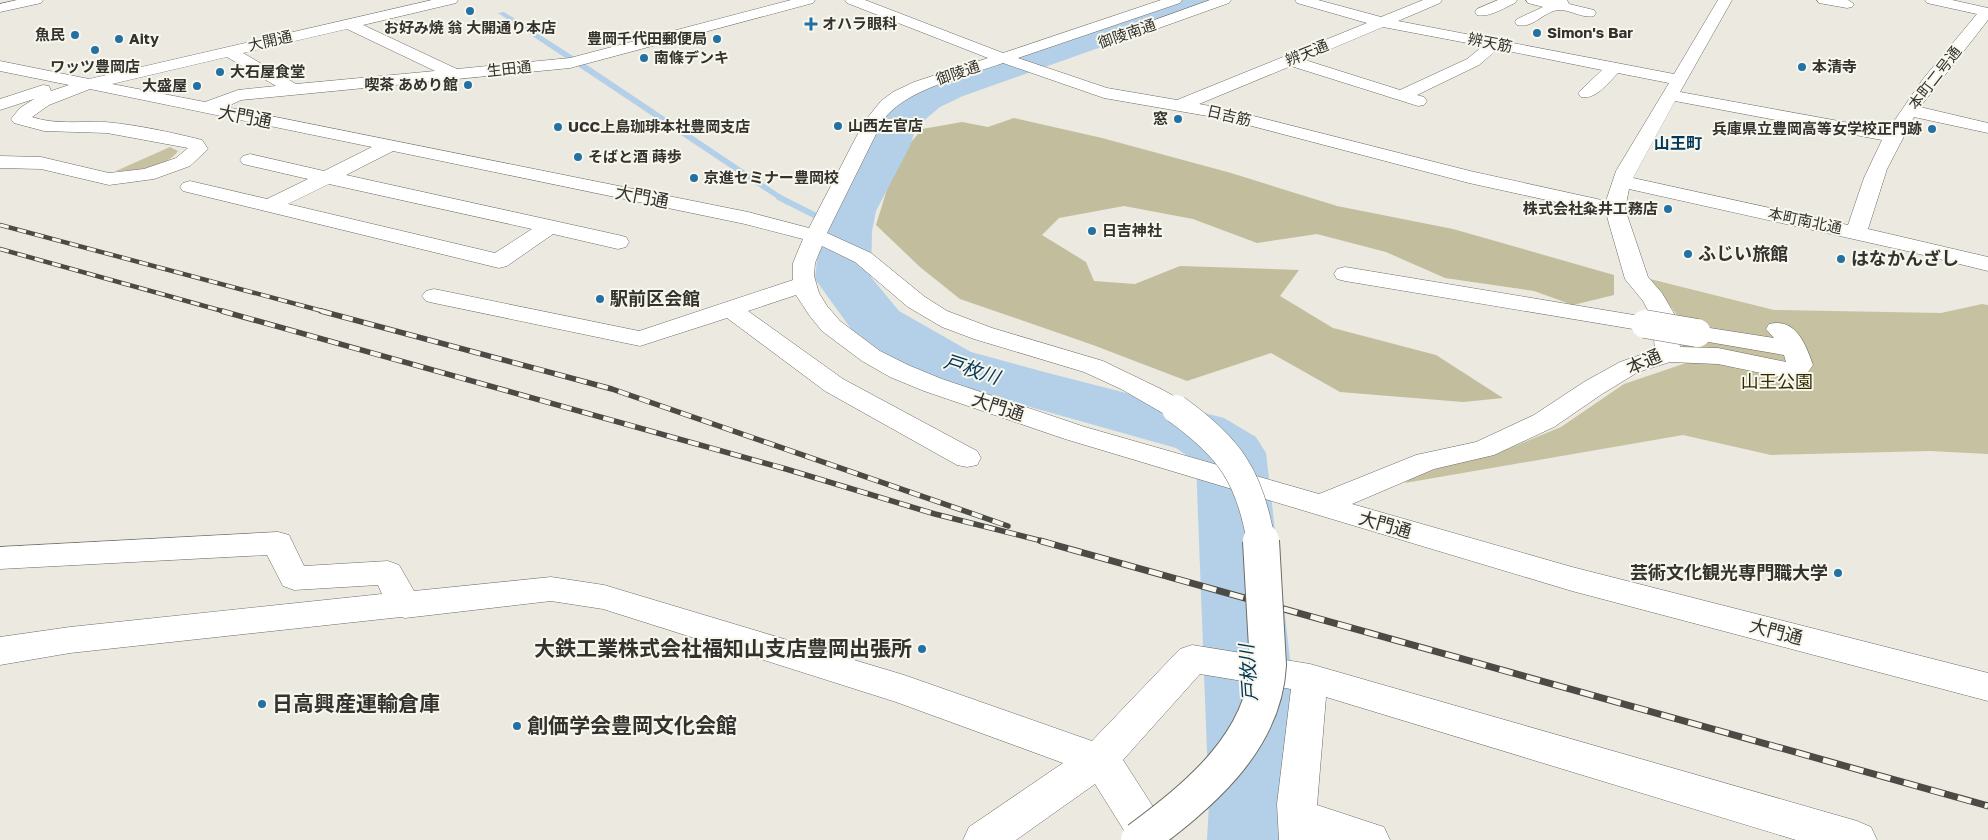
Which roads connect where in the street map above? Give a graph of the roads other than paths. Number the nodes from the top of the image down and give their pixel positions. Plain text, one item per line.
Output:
1 (36, 0) edge
2 (451, 0) edge
3 (808, 0) edge
4 (852, 0) edge
5 (1175, 0) edge
6 (1224, 0) edge
7 (1302, 0) edge
8 (1435, 0) edge
9 (1510, 0) edge
10 (1533, 0) edge
11 (1725, 0) edge
12 (1824, 0) edge
13 (1932, 0) edge
14 (427, 2) edge
15 (1562, 3) edge
16 (1846, 4) dead end
17 (0, 8) edge
18 (1482, 12) dead end
19 (1988, 12) edge
20 (1589, 14) dead end
21 (1382, 22) junction
22 (1522, 22) dead end
23 (347, 23) junction
24 (1141, 29) dead end
25 (1495, 44) junction
26 (228, 52) junction
27 (1006, 59) junction
28 (1290, 60) junction
29 (1048, 62) dead end
30 (0, 66) edge
31 (1028, 67) junction
32 (1614, 67) junction
33 (455, 74) junction
34 (89, 84) junction
35 (1675, 87) junction
36 (294, 90) junction
37 (1587, 93) dead end
38 (1401, 96) junction
39 (1418, 101) dead end
40 (0, 105) edge
41 (1179, 106) junction
42 (205, 108) junction
43 (1909, 110) junction
44 (0, 119) edge
45 (20, 119) junction
46 (1988, 128) edge
47 (1894, 136) junction
48 (380, 144) junction
49 (250, 160) dead end
50 (0, 162) edge
51 (317, 175) junction
52 (1622, 182) junction
53 (190, 187) dead end
54 (269, 206) junction
55 (1615, 209) junction
56 (549, 227) junction
57 (1856, 233) junction
58 (815, 236) junction
59 (618, 242) dead end
60 (1988, 264) edge
61 (1345, 274) dead end
62 (805, 284) junction
63 (434, 296) dead end
64 (731, 310) junction
65 (1778, 329) dead end
66 (1795, 349) junction
67 (1668, 354) junction
68 (967, 458) dead end
69 (1319, 506) junction
70 (0, 558) edge
71 (405, 606) junction
72 (0, 651) edge
73 (1310, 678) junction
74 (1988, 687) edge
75 (1099, 760) junction
76 (1299, 828) edge
77 (983, 840) edge
78 (1139, 840) edge
79 (1152, 840) edge
80 (1370, 840) edge
81 (1857, 840) edge

1 - 17 street
2 - 14 street, 大開通
3 - 33 street, 生田通
4 - 27 street, 日吉筋
5 - 27 street, 御陵通
6 - 24 street, 御陵南通
7 - 21 street, 辨天筋
8 - 21 street, 辨天通
9 - 18 street
10 - 15 street
11 - 35 street
12 - 16 street
13 - 19 street
14 - 23 street, 大開通
15 - 20 street
15 - 22 street
19 - 43 street, 本町二号通
21 - 25 street, 辨天筋
21 - 28 street, 辨天通
23 - 26 street, 大開通
23 - 33 street
25 - 32 street, 辨天筋
25 - 38 street
26 - 34 street, 大開通
26 - 36 street
27 - 31 street, 日吉筋
27 - 58 street, 御陵通
28 - 38 street
28 - 41 street, 辨天通
29 - 31 street
30 - 34 street, 大門通
31 - 41 street, 日吉筋
32 - 35 street, 辨天筋
32 - 37 street
33 - 36 street, 生田通
34 - 40 street
34 - 42 street, 大門通
34 - 45 street
35 - 47 street, 辨天筋
35 - 52 street
36 - 42 street, 生田通
38 - 39 street
41 - 55 street, 日吉筋
42 - 48 street, 大門通
43 - 46 street
43 - 47 street, 本町二号通
44 - 45 street
45 - 50 street
47 - 57 street, 本町二号通
48 - 51 street
48 - 58 street, 大門通
49 - 51 street
51 - 54 street
51 - 56 street
52 - 55 street
52 - 57 street, 本町南北通
53 - 54 street
54 - 56 street
55 - 67 street, 本通
56 - 59 street
57 - 60 street, 本町南北通
58 - 62 street, 大門通
58 - 78 street, bridge
61 - 66 street, bridge
62 - 64 street
62 - 69 street, 大門通
63 - 64 street
64 - 68 street
65 - 66 street
66 - 67 street
67 - 69 street, 本通
69 - 74 street, 大門通
70 - 71 street
71 - 72 street
71 - 75 street
73 - 75 street
73 - 76 street
73 - 81 street
75 - 77 street
75 - 79 street
76 - 80 street

